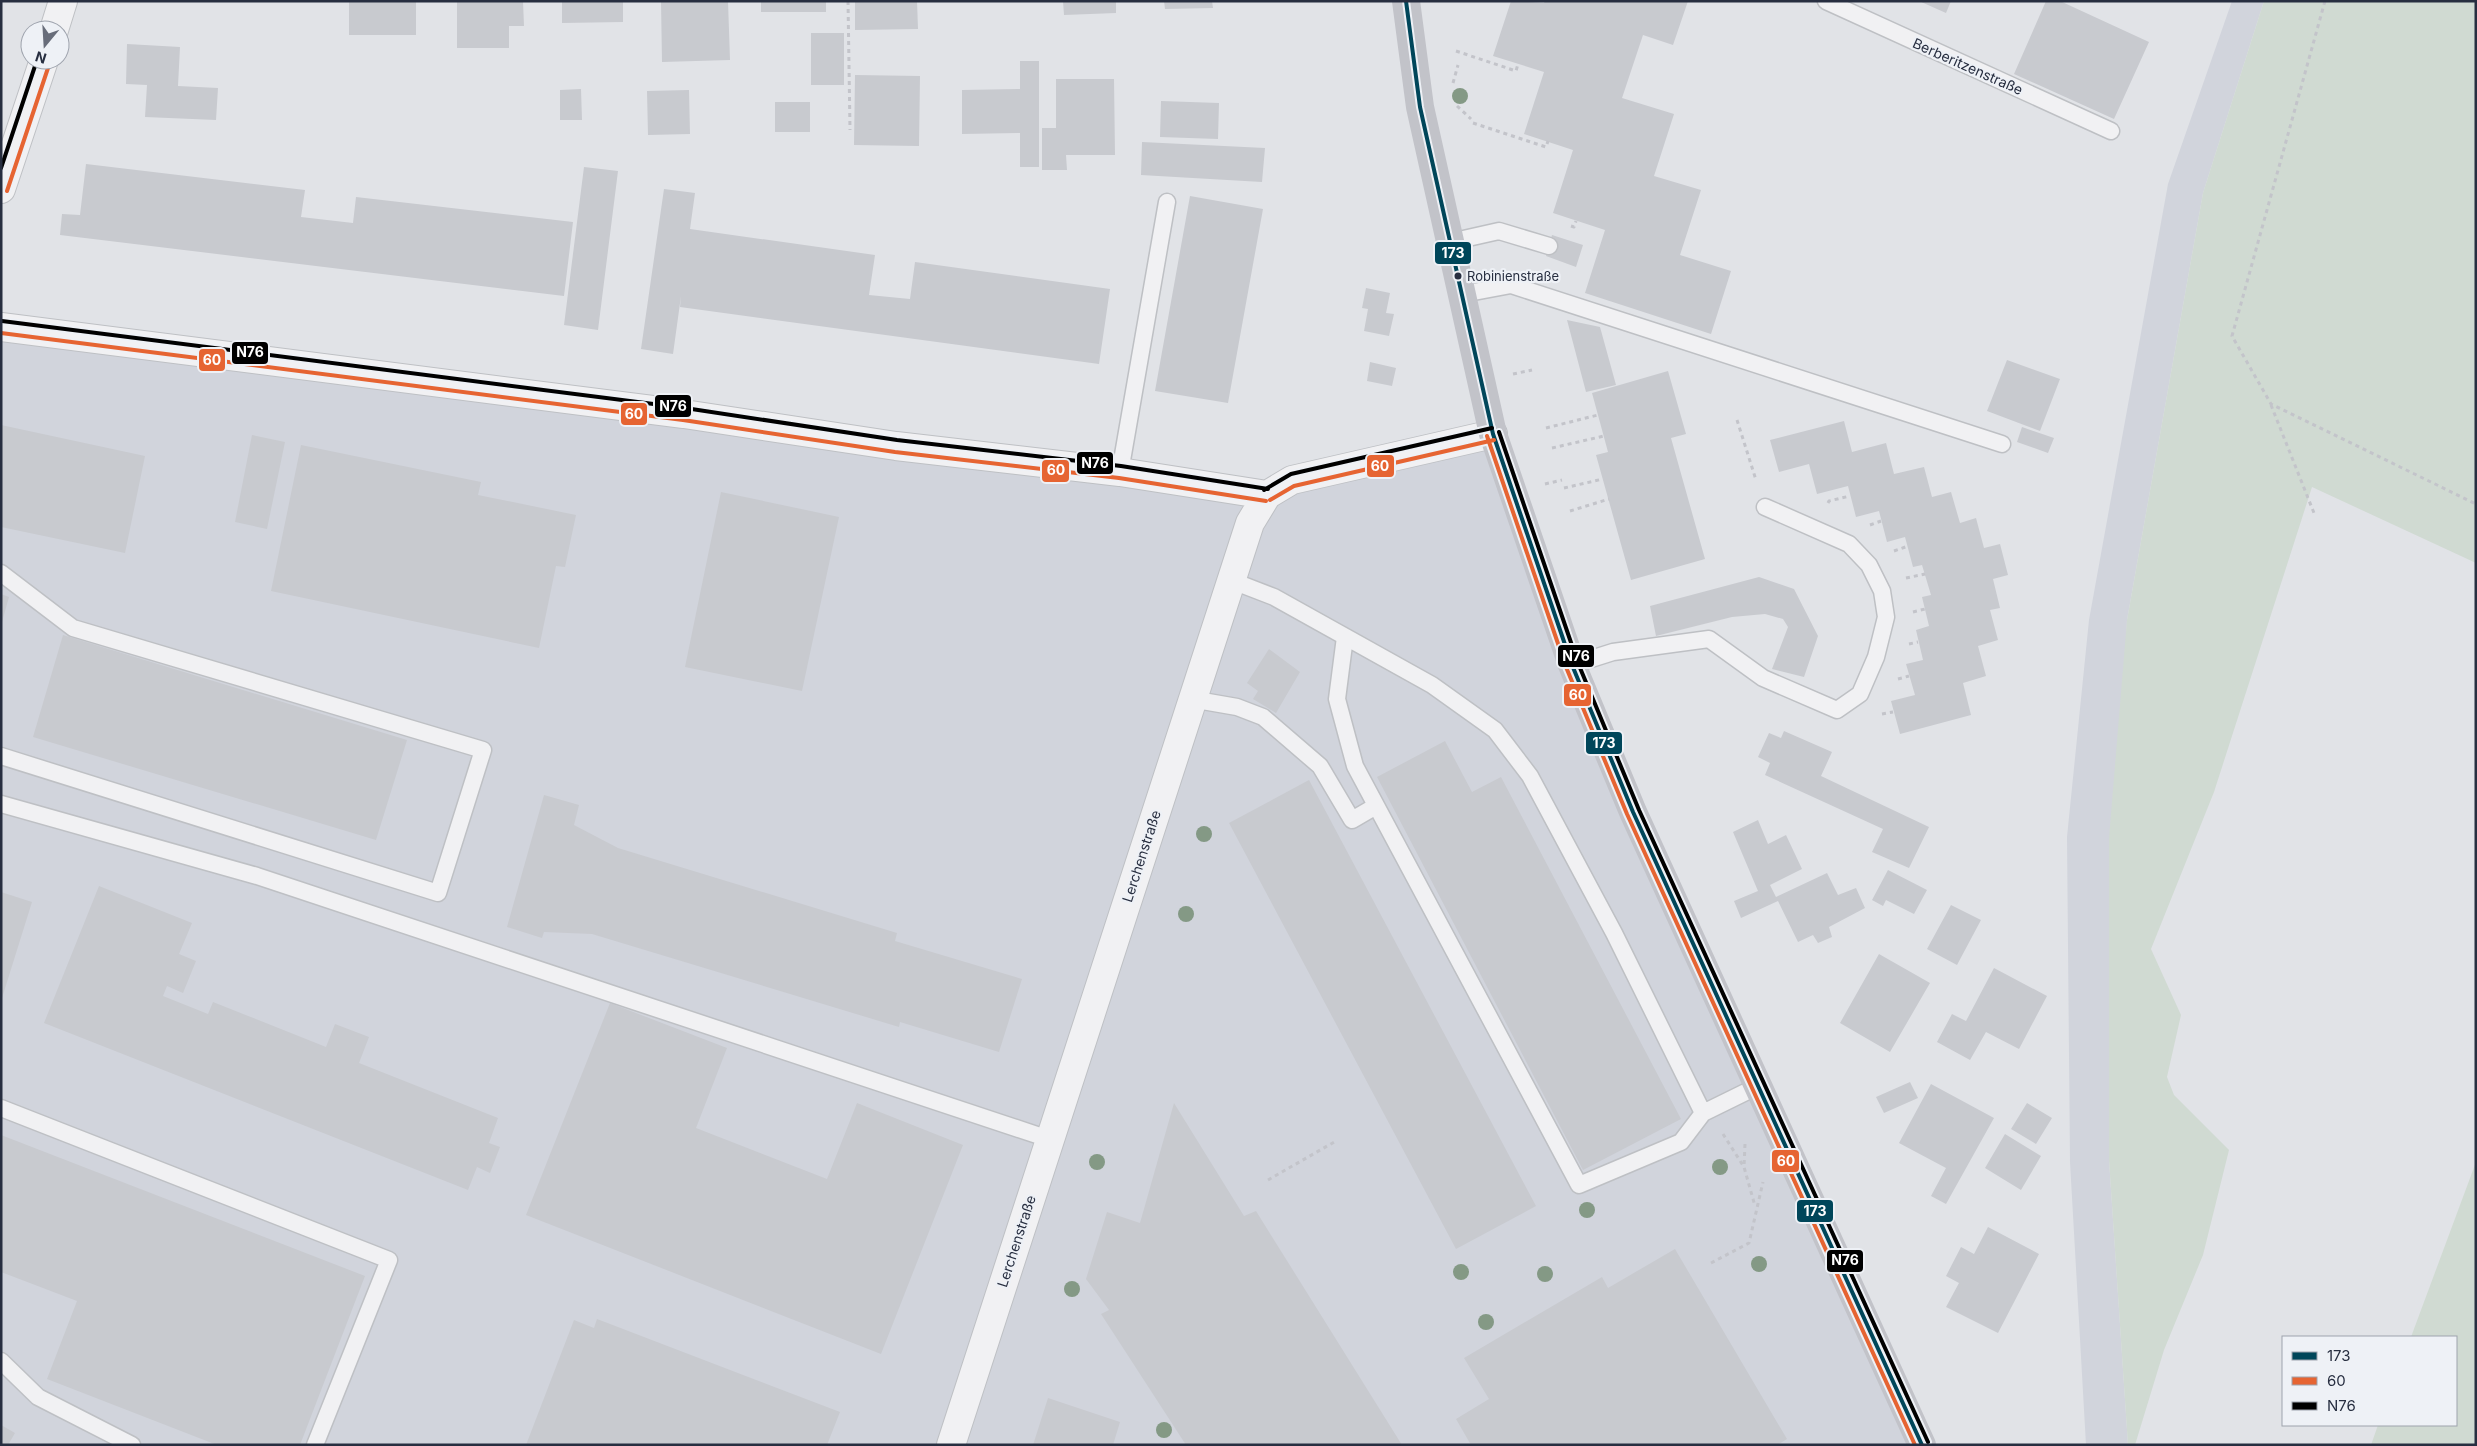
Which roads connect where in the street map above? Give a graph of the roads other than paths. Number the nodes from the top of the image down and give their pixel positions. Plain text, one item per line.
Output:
1 (63, 1) edge
2 (1406, 1) edge
3 (1826, 1) edge
4 (57, 20) edge
5 (41, 70) edge
6 (2111, 131) dead end
7 (1, 188) edge
8 (1167, 202) dead end
9 (1450, 242) junction
10 (1549, 246) dead end
11 (1463, 294) junction
12 (1, 327) edge
13 (1493, 434) junction
14 (2002, 444) dead end
15 (1120, 472) junction
16 (1267, 495) junction
17 (1765, 507) road end
18 (1, 573) edge
19 (1230, 580) junction
20 (1345, 637) junction
21 (1572, 664) junction
22 (1191, 700) junction
23 (1, 756) edge
24 (1, 804) edge
25 (1376, 806) junction
26 (1758, 1086) junction
27 (1, 1108) edge
28 (1706, 1112) junction
29 (1049, 1139) junction
30 (1, 1361) edge
31 (1915, 1442) edge
32 (132, 1445) edge
33 (315, 1445) edge
34 (951, 1445) edge

1 - 4 street
2 - 9 main road
3 - 6 lane, Berberitzenstraße
5 - 7 street
8 - 15 lane
9 - 10 lane
9 - 11 main road
11 - 13 main road
11 - 14 lane
12 - 15 street
13 - 16 street, Lerchenstraße
13 - 21 main road
15 - 16 street
16 - 19 street, Lerchenstraße
17 - 21 lane
18 - 23 lane
19 - 20 lane
19 - 22 street, Lerchenstraße
20 - 25 lane
20 - 28 lane
21 - 26 main road
22 - 25 lane
22 - 29 street, Lerchenstraße
24 - 29 lane
25 - 28 lane
26 - 28 lane
26 - 31 main road
27 - 33 lane
29 - 34 street, Lerchenstraße
30 - 32 lane

